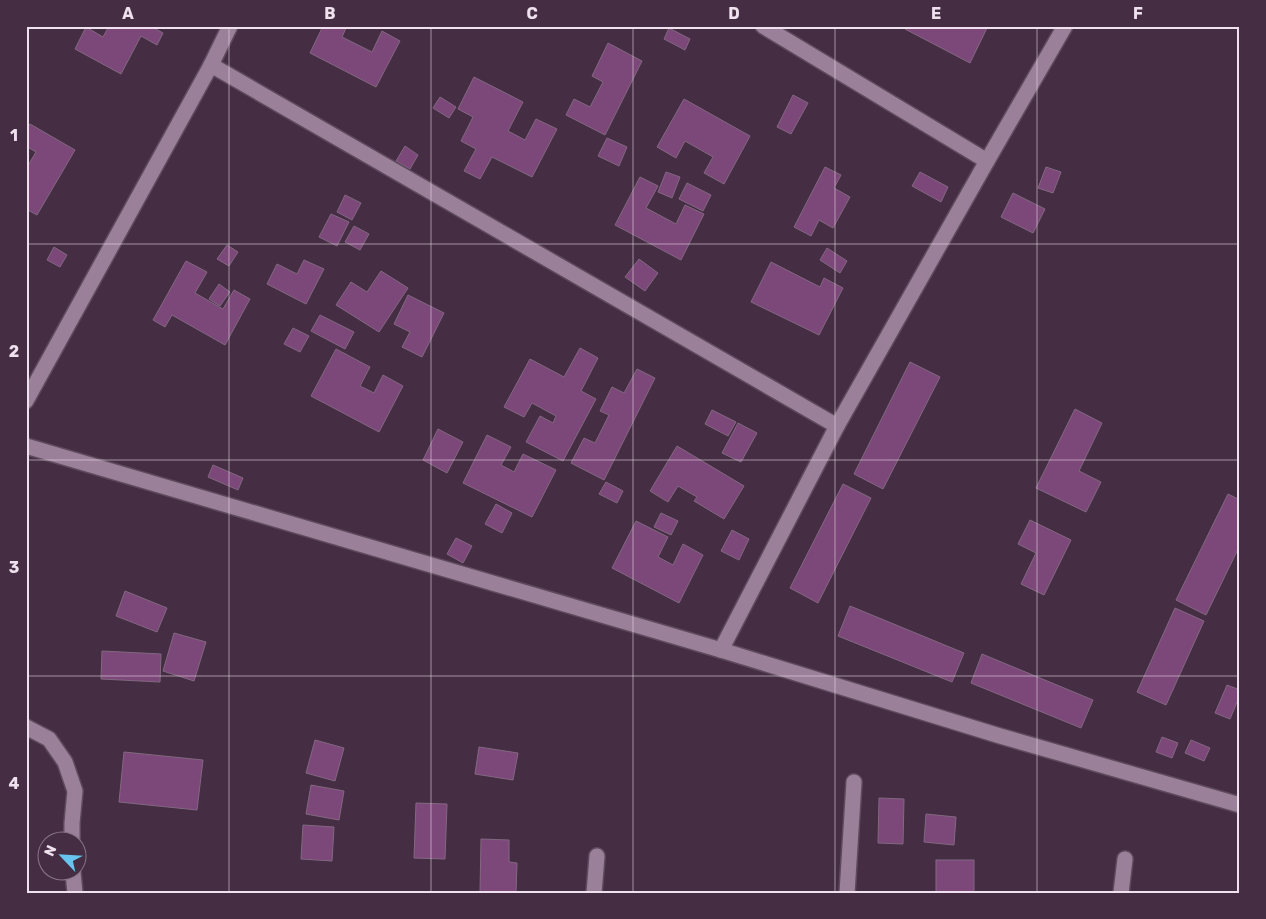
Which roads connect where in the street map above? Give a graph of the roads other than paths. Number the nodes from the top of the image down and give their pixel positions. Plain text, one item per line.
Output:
1 (230, 26) edge
2 (763, 26) edge
3 (1065, 26) edge
4 (211, 64) junction
5 (987, 161) junction
6 (26, 401) edge
7 (837, 426) junction
8 (26, 446) edge
9 (721, 650) junction
10 (26, 727) edge
11 (854, 782) dead end
12 (1240, 805) edge
13 (72, 832) edge
14 (597, 856) dead end
15 (1125, 859) dead end
16 (594, 893) edge
17 (848, 893) edge
18 (1121, 893) edge

1 - 4 street
2 - 5 street
3 - 5 street
4 - 6 street
4 - 7 street
5 - 7 street
7 - 9 street
8 - 9 street
9 - 12 street
10 - 13 street
11 - 17 street
14 - 16 street
15 - 18 street

